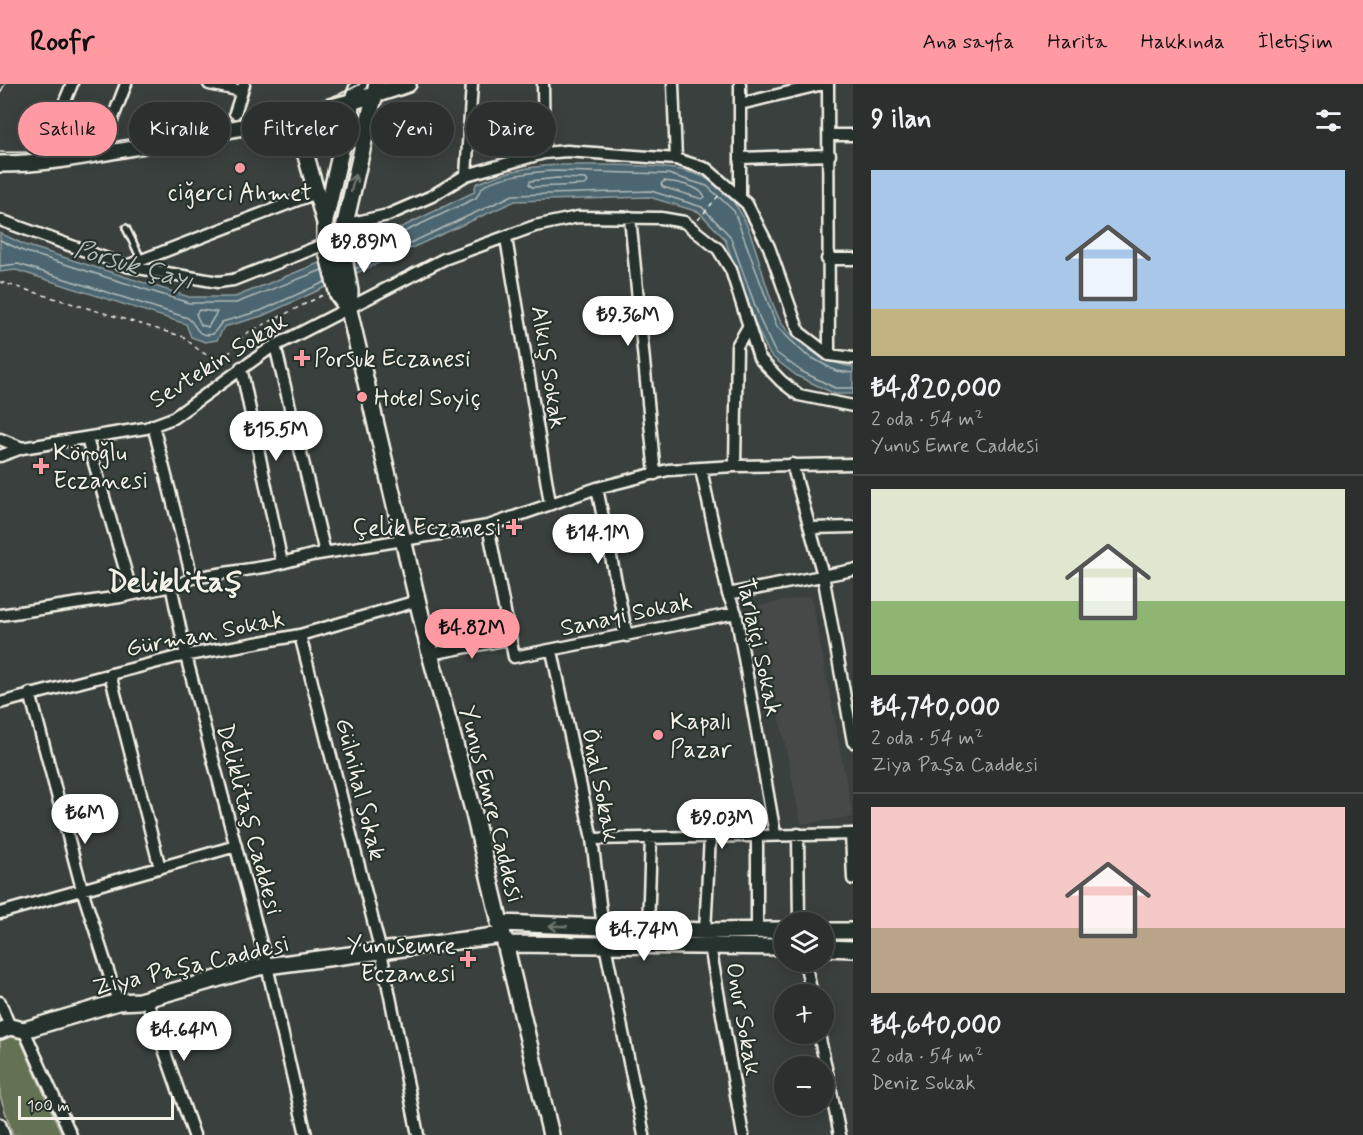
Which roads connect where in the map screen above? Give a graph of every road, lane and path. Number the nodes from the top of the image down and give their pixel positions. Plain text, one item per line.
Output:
1 (72, 84) edge
2 (126, 84) edge
3 (209, 84) edge
4 (359, 84) edge
5 (408, 84) edge
6 (472, 84) edge
7 (543, 84) edge
8 (673, 84) edge
9 (740, 84) edge
10 (823, 84) edge
11 (828, 84) edge
12 (243, 87) edge
13 (375, 90) edge
14 (65, 102) edge
15 (352, 102) joint
16 (543, 102) edge
17 (740, 104) junction
18 (117, 107) edge
19 (235, 113) dead end
20 (242, 127) edge
21 (830, 135) junction
22 (853, 135) edge
23 (556, 152) edge
24 (830, 155) junction
25 (0, 156) edge
26 (306, 156) edge
27 (340, 156) edge
28 (533, 156) edge
29 (740, 158) junction
30 (676, 159) junction
31 (20, 163) junction
32 (0, 164) edge
33 (466, 175) junction
34 (723, 191) dead end
35 (316, 193) junction
36 (740, 198) junction
37 (634, 217) junction
38 (0, 220) edge
39 (697, 220) dead end
40 (325, 223) junction
41 (126, 228) dead end
42 (336, 237) junction
43 (506, 238) junction
44 (827, 259) junction
45 (853, 259) edge
46 (142, 261) junction
47 (127, 266) junction
48 (0, 282) edge
49 (330, 292) dead end
50 (349, 310) junction
51 (748, 327) junction
52 (275, 345) junction
53 (828, 355) junction
54 (853, 358) edge
55 (242, 367) junction
56 (853, 406) edge
57 (153, 426) junction
58 (0, 439) edge
59 (87, 439) junction
60 (22, 448) junction
61 (0, 456) edge
62 (792, 464) junction
63 (853, 464) edge
64 (735, 466) junction
65 (701, 469) junction
66 (655, 474) junction
67 (597, 488) junction
68 (550, 503) junction
69 (488, 526) junction
70 (853, 527) edge
71 (810, 528) junction
72 (405, 541) junction
73 (325, 553) junction
74 (282, 563) junction
75 (853, 570) edge
76 (823, 575) junction
77 (192, 579) junction
78 (171, 585) junction
79 (132, 593) junction
80 (728, 594) junction
81 (417, 601) junction
82 (736, 613) junction
83 (0, 615) edge
84 (300, 635) junction
85 (627, 636) junction
86 (510, 639) junction
87 (552, 651) junction
88 (430, 654) junction
89 (186, 656) junction
90 (110, 674) junction
91 (30, 693) junction
92 (0, 703) edge
93 (853, 742) edge
94 (757, 834) junction
95 (775, 834) junction
96 (798, 834) junction
97 (852, 834) edge
98 (710, 836) junction
99 (651, 837) junction
100 (592, 839) junction
101 (236, 846) junction
102 (160, 868) junction
103 (853, 879) edge
104 (82, 889) junction
105 (799, 912) edge
106 (0, 913) edge
107 (603, 928) junction
108 (648, 929) junction
109 (757, 930) junction
110 (774, 930) edge
111 (705, 931) junction
112 (834, 931) edge
113 (853, 931) edge
114 (502, 934) junction
115 (605, 945) junction
116 (710, 946) junction
117 (774, 947) edge
118 (834, 948) edge
119 (853, 949) edge
120 (381, 952) junction
121 (267, 966) junction
122 (146, 998) junction
123 (0, 1002) edge
124 (118, 1002) junction
125 (11, 1030) edge
126 (821, 1044) edge
127 (0, 1124) edge
128 (4, 1135) edge
129 (71, 1135) edge
130 (194, 1135) edge
131 (306, 1135) edge
132 (418, 1135) edge
133 (551, 1135) edge
134 (644, 1135) edge
135 (743, 1135) edge
136 (840, 1135) edge

1 - 14 street
2 - 18 street
3 - 12 street
4 - 15 main road, Yunus Emre Caddesi
5 - 13 main road
6 - 33 street
7 - 16 street
8 - 30 street
9 - 17 street
10 - 17 street
11 - 21 street
12 - 19 street
13 - 15 main road
42 -> 13 main road, Yunus Emre Caddesi
17 - 29 street
20 - 31 main road
21 - 22 street
21 - 24 street
23 - 30 street
24 - 29 street
24 - 44 street
25 - 31 street
26 - 35 main road, Yunus Emre Caddesi
27 - 40 main road, Yunus Emre Caddesi
28 - 33 street
29 - 36 street
30 - 36 street
31 - 32 main road
33 - 42 street
34 - 39 path
35 - 40 main road, Yunus Emre Caddesi
35 - 46 street
36 - 53 street
37 - 43 street, Sevtekin Sokak
37 - 51 street, Sevtekin Sokak
37 - 66 street
38 - 47 street
40 - 42 main road, Yunus Emre Caddesi
41 - 46 lane
42 - 47 street
42 - 50 main road, Yunus Emre Caddesi
43 - 50 street, Sevtekin Sokak
43 - 68 street, Alkış Sokak
44 - 45 street
44 - 53 street
46 - 47 street
48 - 49 path
50 - 52 street, Sevtekin Sokak
50 - 72 main road, Yunus Emre Caddesi
51 - 56 street, Sevtekin Sokak
51 - 64 street
52 - 55 street, Sevtekin Sokak
52 - 73 street
53 - 54 street
55 - 57 street, Sevtekin Sokak
55 - 74 street
57 - 59 street, Sevtekin Sokak
57 - 77 street
58 - 60 street
59 - 60 street, Sevtekin Sokak
59 - 79 street
60 - 61 street, Sevtekin Sokak
62 - 63 street
62 - 64 street
62 - 71 street
64 - 65 street
65 - 66 street
65 - 80 street, Tarlaiçi Sokak
66 - 67 street
67 - 68 street
67 - 85 street
68 - 69 street
69 - 72 street
69 - 86 street
70 - 71 street
71 - 76 street
72 - 73 street
72 - 81 main road, Yunus Emre Caddesi
73 - 74 street
74 - 77 street
75 - 76 street
76 - 80 street
76 - 93 street
77 - 78 street
78 - 79 street
78 - 89 street, Deliklitaş Caddesi
79 - 83 street
80 - 82 street, Tarlaiçi Sokak
81 - 84 street, Gürman Sokak
81 - 88 main road, Yunus Emre Caddesi
82 - 85 street, Sanayi Sokak
82 - 95 street, Tarlaiçi Sokak
84 - 89 street, Gürman Sokak
84 - 120 street, Gülnihal Sokak
85 - 87 street, Sanayi Sokak
86 - 87 street, Sanayi Sokak
86 - 88 street
87 - 100 street, Önal Sokak
88 - 114 main road, Yunus Emre Caddesi
89 - 90 street, Gürman Sokak
89 - 101 street, Deliklitaş Caddesi
90 - 91 street, Gürman Sokak
90 - 102 street
91 - 92 street, Gürman Sokak
91 - 104 street
94 - 95 street
94 - 98 street
94 - 109 street
95 - 96 street
96 - 97 street
96 - 105 street
97 - 103 street
98 - 99 street
98 - 111 street
99 - 100 street
99 - 108 street
100 - 107 street, Önal Sokak
101 - 102 street
101 - 121 street, Deliklitaş Caddesi
102 - 104 street
104 - 106 street
104 - 124 street
107 - 108 main road, Ziya Paşa Caddesi
107 -> 114 main road, Ziya Paşa Caddesi
108 - 111 main road, Ziya Paşa Caddesi
109 - 110 main road, Ziya Paşa Caddesi
109 - 111 main road, Ziya Paşa Caddesi
112 - 113 main road
114 - 115 main road, Ziya Paşa Caddesi
114 - 120 main road, Ziya Paşa Caddesi
114 - 133 main road, Yunus Emre Caddesi
115 - 116 main road, Ziya Paşa Caddesi
115 - 134 street
116 - 117 main road, Ziya Paşa Caddesi
116 - 135 street, Onur Sokak
118 - 119 main road
120 - 121 main road, Ziya Paşa Caddesi
120 - 132 street, Gülnihal Sokak
121 - 122 main road, Ziya Paşa Caddesi
121 - 131 street, Deliklitaş Caddesi
122 - 124 main road, Ziya Paşa Caddesi
122 - 130 street
123 - 125 street
124 - 125 main road, Ziya Paşa Caddesi
125 - 129 street
126 - 136 street
127 - 128 street

